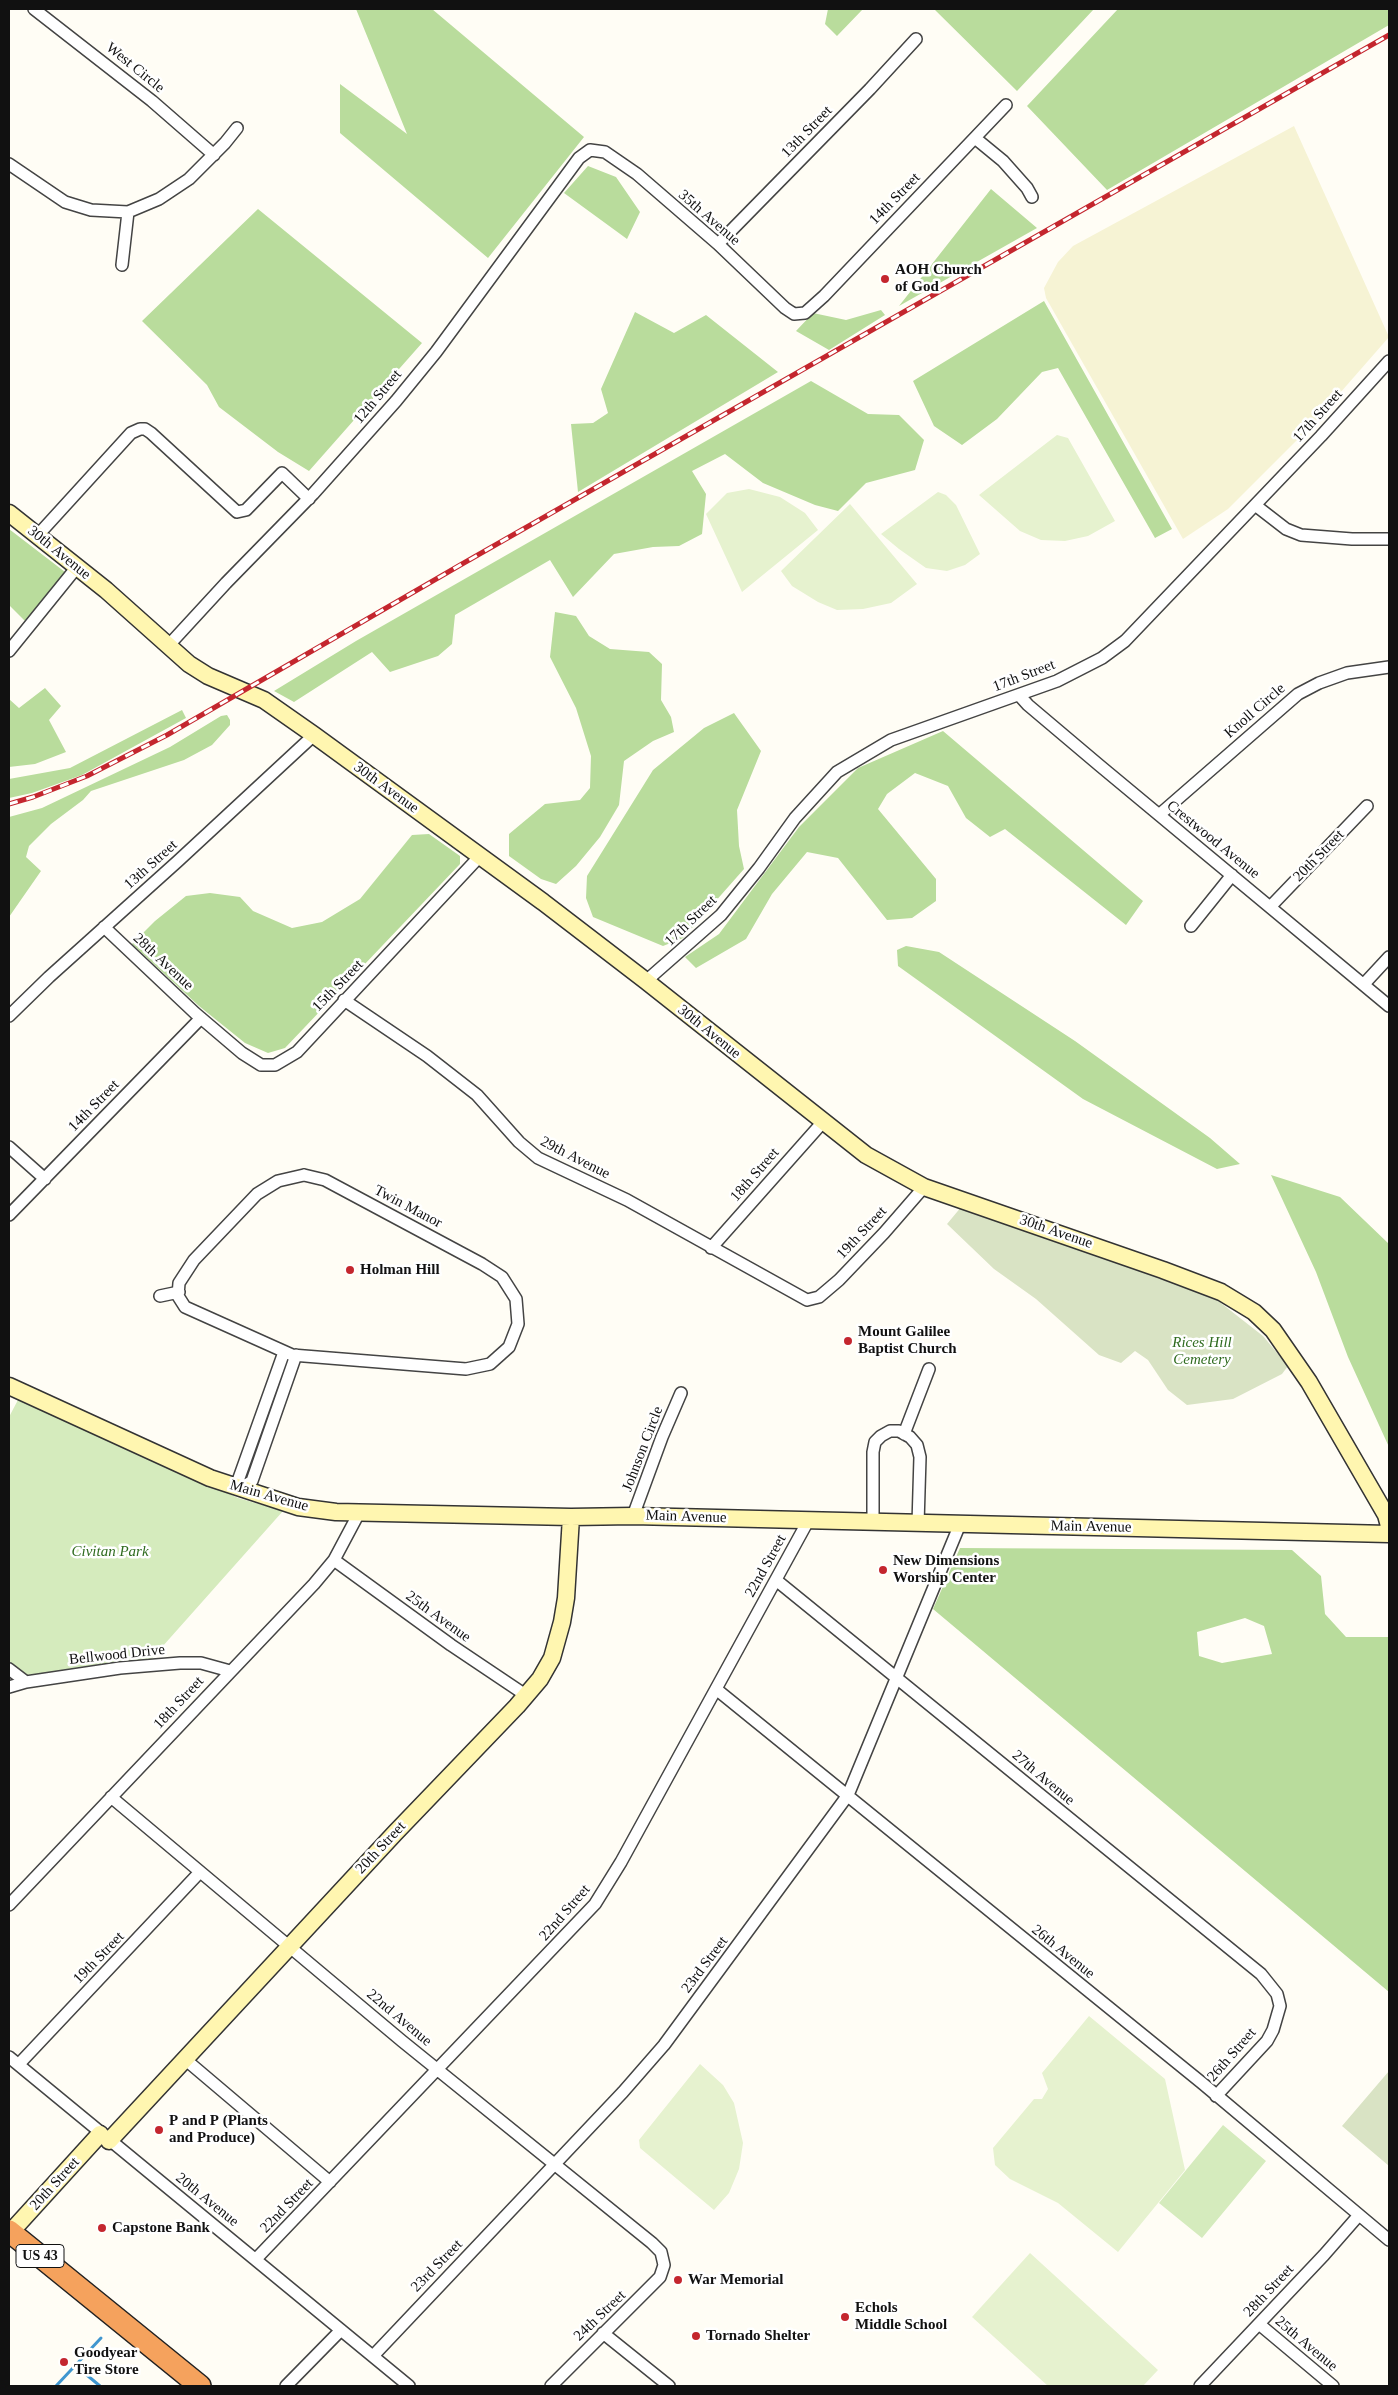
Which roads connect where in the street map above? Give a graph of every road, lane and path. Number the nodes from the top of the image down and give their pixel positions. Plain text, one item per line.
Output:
1 (34, 9) edge
2 (916, 39) dead end
3 (1006, 105) dead end
4 (237, 128) dead end
5 (975, 138) junction
6 (590, 150) joint
7 (214, 155) junction
8 (9, 164) edge
9 (1032, 197) dead end
10 (128, 212) junction
11 (718, 244) junction
12 (122, 264) dead end
13 (805, 313) joint
14 (1389, 361) edge
15 (309, 498) junction
16 (1255, 505) junction
17 (9, 513) edge
18 (38, 536) junction
19 (1389, 539) edge
20 (77, 566) junction
21 (168, 646) junction
22 (9, 651) edge
23 (1389, 667) edge
24 (1019, 696) junction
25 (314, 735) junction
26 (1367, 806) dead end
27 (1159, 815) junction
28 (480, 856) junction
29 (1232, 876) junction
30 (1270, 906) junction
31 (1191, 926) dead end
32 (104, 927) junction
33 (1389, 957) edge
34 (646, 981) junction
35 (1364, 984) junction
36 (344, 1000) junction
37 (1389, 1006) edge
38 (9, 1016) edge
39 (201, 1018) junction
40 (822, 1123) junction
41 (9, 1147) edge
42 (44, 1179) junction
43 (924, 1187) junction
44 (9, 1215) edge
45 (711, 1248) junction
46 (178, 1292) junction
47 (160, 1296) dead end
48 (819, 1297) joint
49 (284, 1352) junction
50 (296, 1355) junction
51 (929, 1369) dead end
52 (9, 1386) edge
53 (681, 1393) dead end
54 (904, 1434) junction
55 (240, 1489) junction
56 (359, 1514) junction
57 (633, 1516) junction
58 (571, 1517) junction
59 (808, 1521) junction
60 (873, 1522) junction
61 (918, 1524) junction
62 (960, 1524) junction
63 (1389, 1526) edge
64 (1389, 1534) edge
65 (334, 1560) junction
66 (776, 1580) junction
67 (9, 1668) edge
68 (230, 1671) junction
69 (895, 1676) junction
70 (26, 1682) junction
71 (9, 1687) edge
72 (716, 1688) junction
73 (527, 1696) junction
74 (848, 1795) junction
75 (111, 1797) junction
76 (200, 1872) junction
77 (9, 1905) edge
78 (290, 1946) junction
79 (1280, 2006) joint
80 (9, 2057) edge
81 (186, 2060) junction
82 (19, 2064) junction
83 (438, 2070) junction
84 (1216, 2096) junction
85 (105, 2137) junction
86 (555, 2164) junction
87 (330, 2182) junction
88 (1358, 2215) junction
89 (9, 2232) edge
90 (1389, 2240) edge
91 (256, 2259) junction
92 (664, 2265) joint
93 (1260, 2324) junction
94 (342, 2330) junction
95 (603, 2333) junction
96 (373, 2356) junction
97 (200, 2386) edge
98 (286, 2386) edge
99 (409, 2386) edge
100 (552, 2386) edge
101 (669, 2386) edge
102 (1200, 2386) edge
103 (1333, 2386) edge

1 - 7 street, West Circle
2 - 11 street, 13th Street
3 - 5 street, 14th Street
4 - 7 street
5 - 9 street
5 - 13 street, 14th Street
6 - 11 street, 35th Avenue
6 - 15 street, 12th Street
7 - 10 street
8 - 10 street
10 - 12 street
11 - 13 street, 35th Avenue
14 - 16 street, 17th Street
15 - 18 street
15 - 21 street, 12th Street
16 - 19 street
16 - 24 street, 17th Street
17 - 18 street, 30th Avenue
18 - 20 street, 30th Avenue
20 - 21 street, 30th Avenue
20 - 22 street
21 - 25 street, 30th Avenue
23 - 27 street, Knoll Circle
24 - 27 street, Crestwood Avenue
24 - 34 street, 17th Street
25 - 28 street, 30th Avenue
25 - 32 street, 13th Street
26 - 30 street, 20th Street
27 - 29 street, Crestwood Avenue
28 - 34 street, 30th Avenue
28 - 36 street, 15th Street
29 - 30 street, Crestwood Avenue
29 - 31 street
30 - 35 street, Crestwood Avenue
32 - 38 street, 13th Street
32 - 39 street, 28th Avenue
33 - 35 street
34 - 40 street, 30th Avenue
35 - 37 street, Crestwood Avenue
36 - 39 street, 15th Street
36 - 45 street, 29th Avenue
39 - 42 street, 14th Street
40 - 43 street, 30th Avenue
40 - 45 street, 18th Street
41 - 42 street
42 - 44 street, 14th Street
43 - 48 street, 19th Street
43 - 63 street, 30th Avenue
45 - 48 street, 29th Avenue
46 - 47 street
46 - 49 street, Twin Manor
46 - 50 street, Twin Manor
49 - 50 street, Twin Manor
49 - 55 street
50 - 55 street
51 - 54 street
52 - 55 street, Main Avenue
53 - 57 street, Johnson Circle
54 - 60 street
54 - 61 street
55 - 56 street, Main Avenue
56 - 58 street, Main Avenue
56 - 65 street, 18th Street
57 - 58 street, Main Avenue
57 - 59 street, Main Avenue
58 - 73 street, 20th Street
59 - 60 street, Main Avenue
59 - 66 street, 22nd Street
60 - 61 street, Main Avenue
61 - 62 street, Main Avenue
62 - 64 street, Main Avenue
62 - 69 street, 23rd Street
65 - 68 street, 18th Street
65 - 73 street, 25th Avenue
66 - 69 street, 27th Avenue
66 - 72 street, 22nd Street
67 - 70 street
68 - 70 street, Bellwood Drive
68 - 75 street, 18th Street
69 - 74 street, 23rd Street
69 - 79 street, 27th Avenue
70 - 71 street, Bellwood Drive
72 - 74 street, 26th Avenue
72 - 83 street, 22nd Street
73 - 78 street, 20th Street
74 - 84 street, 26th Avenue
74 - 86 street, 23rd Street
75 - 76 street, 22nd Avenue
75 - 77 street, 18th Street
76 - 78 street, 22nd Avenue
76 - 82 street, 19th Street
78 - 81 street, 20th Street
78 - 83 street, 22nd Avenue
79 - 84 street, 26th Street
80 - 82 street, 20th Avenue
81 - 85 street, 20th Street
81 - 87 street
82 - 85 street, 20th Avenue
83 - 86 street, 22nd Avenue
83 - 87 street, 22nd Street
84 - 88 street, 26th Avenue
85 - 89 street, 20th Street
85 - 91 street, 20th Avenue
86 - 92 street, 22nd Avenue
86 - 96 street, 23rd Street
87 - 91 street, 22nd Street
88 - 90 street, 26th Avenue
88 - 93 street, 28th Street
89 - 97 highway, US 43
91 - 94 street, 20th Avenue
92 - 95 street, 24th Street
93 - 102 street, 28th Street
93 - 103 street, 25th Avenue
94 - 96 street, 20th Avenue
94 - 98 street
95 - 100 street, 24th Street
95 - 101 street
96 - 99 street, 20th Avenue

